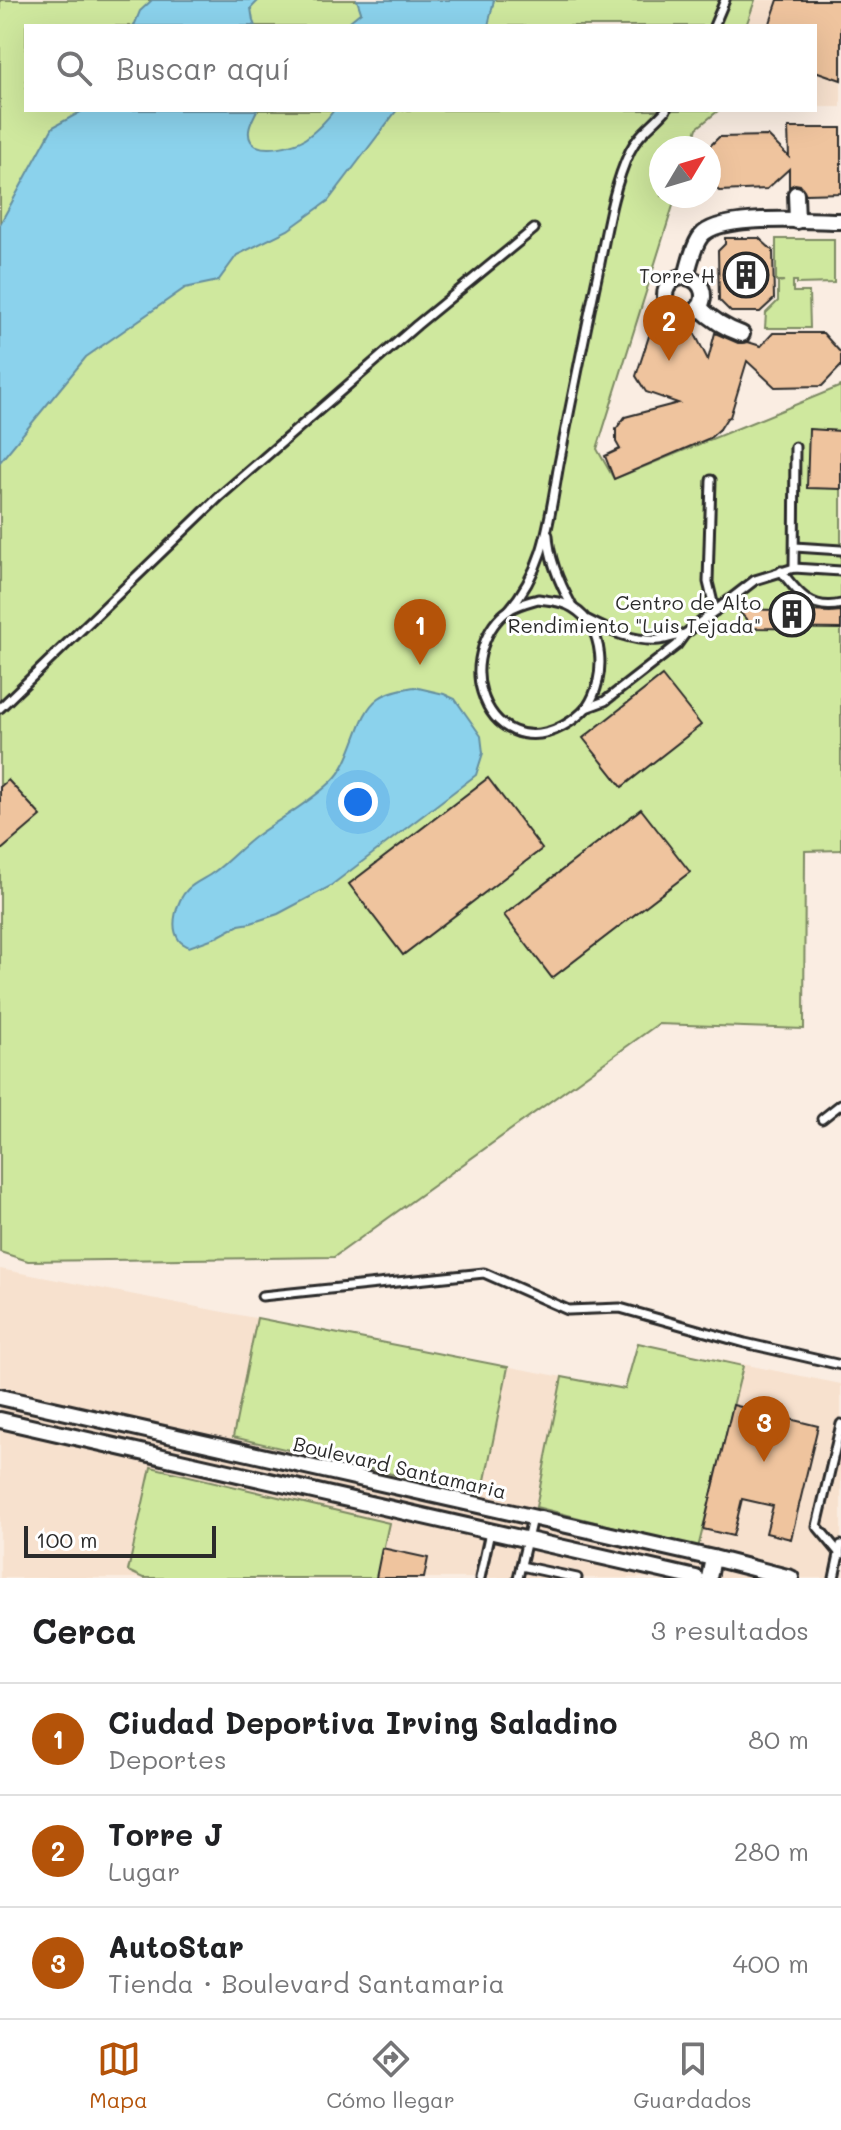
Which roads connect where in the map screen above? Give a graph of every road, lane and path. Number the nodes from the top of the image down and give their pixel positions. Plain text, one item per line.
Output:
1 (725, 0) edge
2 (715, 24) edge
3 (664, 112) edge
4 (796, 194) dead end
5 (797, 221) junction
6 (841, 221) edge
7 (534, 229) dead end
8 (686, 277) junction
9 (699, 307) junction
10 (732, 332) dead end
11 (795, 447) dead end
12 (711, 480) dead end
13 (547, 529) junction
14 (795, 547) junction
15 (841, 550) edge
16 (794, 568) junction
17 (781, 571) junction
18 (841, 571) edge
19 (841, 604) edge
20 (573, 607) junction
21 (508, 611) junction
22 (715, 611) junction
23 (588, 620) junction
24 (685, 634) junction
25 (0, 708) edge
26 (586, 708) junction
27 (841, 1104) edge
28 (822, 1119) dead end
29 (262, 1296) dead end
30 (841, 1365) edge
31 (0, 1397) edge
32 (0, 1420) edge
33 (841, 1424) edge
34 (532, 1518) junction
35 (490, 1532) junction
36 (527, 1541) junction
37 (841, 1545) edge
38 (840, 1555) edge
39 (713, 1558) junction
40 (521, 1566) junction
41 (480, 1578) edge
42 (518, 1578) edge
43 (577, 1578) edge
44 (696, 1578) edge
45 (709, 1578) edge
46 (791, 1578) edge
47 (834, 1578) edge

1 - 2 lane
3 - 13 lane
4 - 5 street
5 - 6 street
5 - 8 street
7 - 25 lane
8 - 9 street
8 - 9 street
9 - 10 street
11 - 14 lane
12 - 22 lane
13 - 20 lane
13 - 21 lane
14 - 15 lane
14 - 16 lane
16 - 17 lane
16 - 18 lane
17 - 19 lane
17 - 22 lane
20 - 21 lane
20 - 23 lane
21 - 26 lane
22 - 24 lane
23 - 24 lane
23 - 26 lane
24 - 26 lane
27 - 28 lane
29 - 30 lane
31 - 34 street, Boulevard Santamaria
32 - 35 street
33 - 38 lane
34 - 36 lane
34 - 39 street, Boulevard Santamaria
35 - 36 street
35 - 41 lane
36 - 40 lane
36 - 44 street
37 - 38 lane
38 - 47 lane
39 - 45 street
39 - 46 street, Boulevard Santamaria
40 - 42 lane
40 - 43 lane

